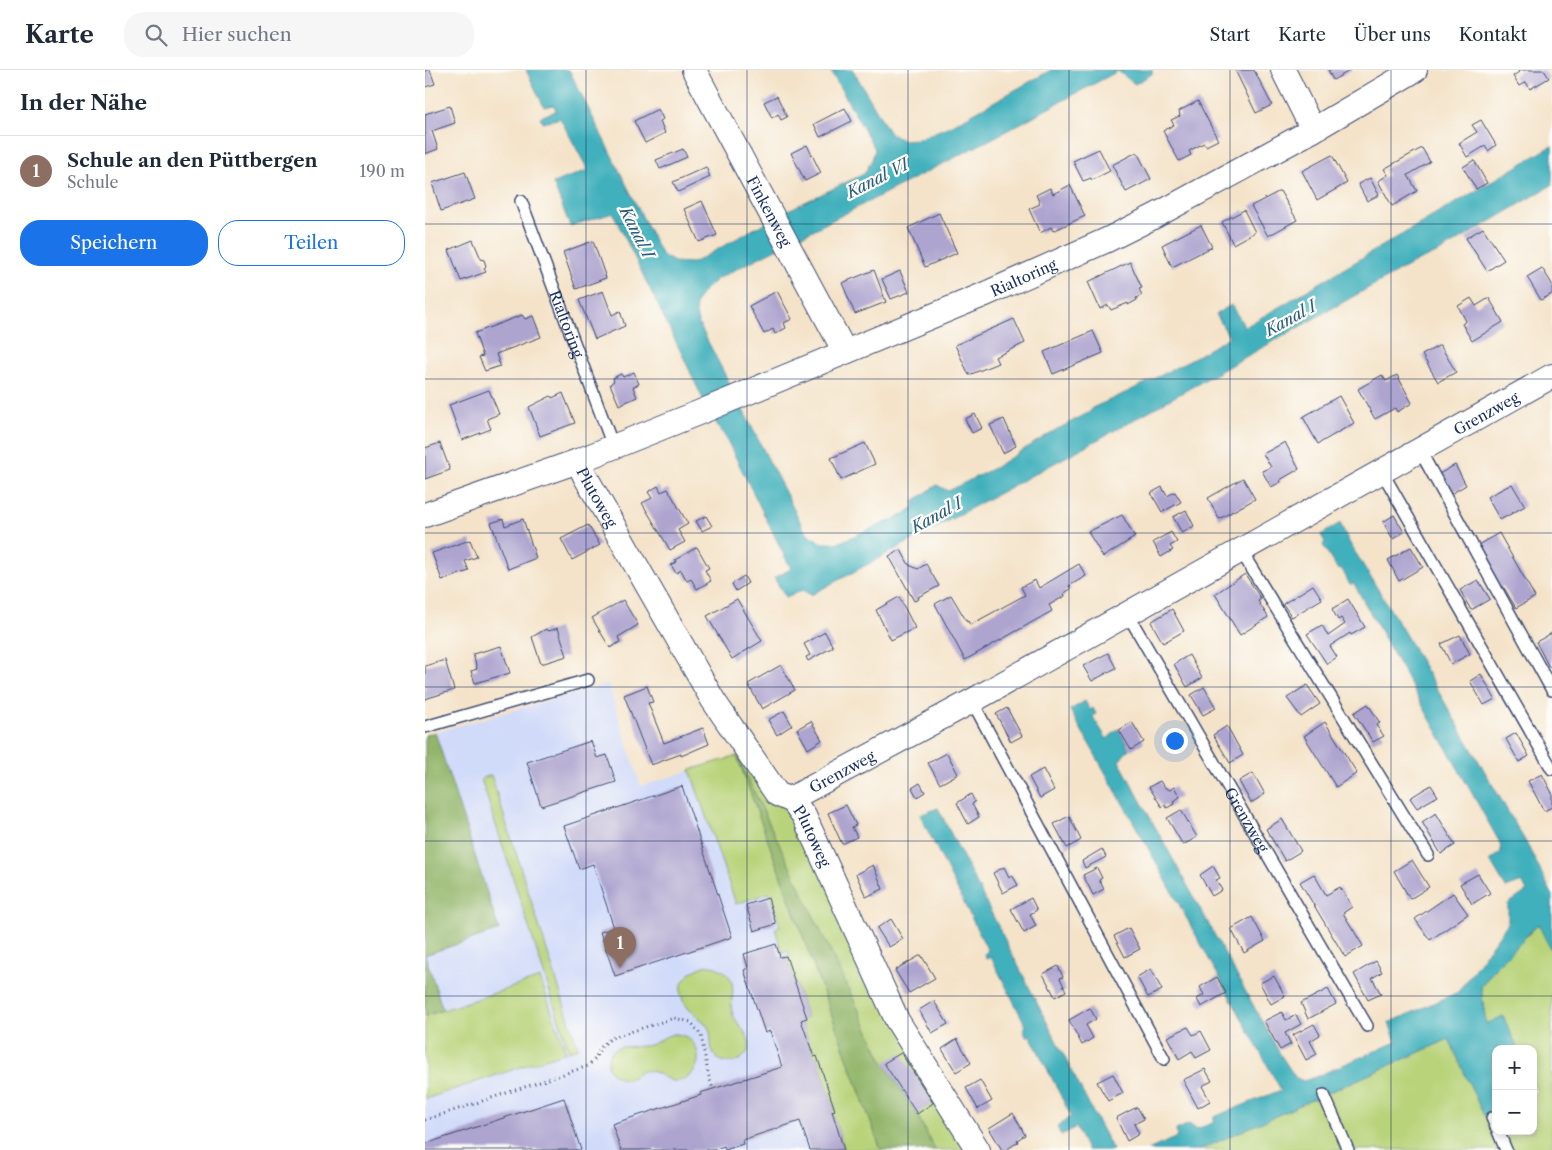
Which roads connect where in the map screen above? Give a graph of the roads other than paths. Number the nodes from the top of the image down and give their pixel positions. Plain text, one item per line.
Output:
1 (694, 70) edge
2 (1283, 70) edge
3 (1415, 70) edge
4 (1313, 130) junction
5 (521, 201) dead end
6 (845, 352) junction
7 (1552, 376) edge
8 (613, 446) junction
9 (1419, 449) junction
10 (578, 461) junction
11 (1381, 470) junction
12 (425, 515) edge
13 (1241, 551) junction
14 (1127, 613) junction
15 (588, 680) dead end
16 (1552, 690) edge
17 (972, 701) junction
18 (425, 727) edge
19 (1552, 769) edge
20 (793, 801) junction
21 (1428, 855) dead end
22 (1367, 1026) dead end
23 (1164, 1059) dead end
24 (1324, 1095) dead end
25 (1500, 1135) edge
26 (979, 1150) edge
27 (1348, 1150) edge
28 (1506, 1150) edge

1 - 6 street, Finkenweg
2 - 4 street
3 - 4 street, Rialtoring
4 - 6 street, Rialtoring
5 - 8 lane, Rialtoring
6 - 8 street, Rialtoring
7 - 9 street, Grenzweg
8 - 10 street, Rialtoring
9 - 11 street, Grenzweg
9 - 16 lane
10 - 12 street, Rialtoring
10 - 20 street, Plutoweg
11 - 13 street, Grenzweg
11 - 19 lane
13 - 14 street, Grenzweg
13 - 21 lane
14 - 17 street, Grenzweg
14 - 22 lane, Grenzweg
15 - 18 lane
17 - 20 street, Grenzweg
17 - 23 lane
20 - 26 street, Plutoweg
24 - 27 lane
25 - 28 lane

